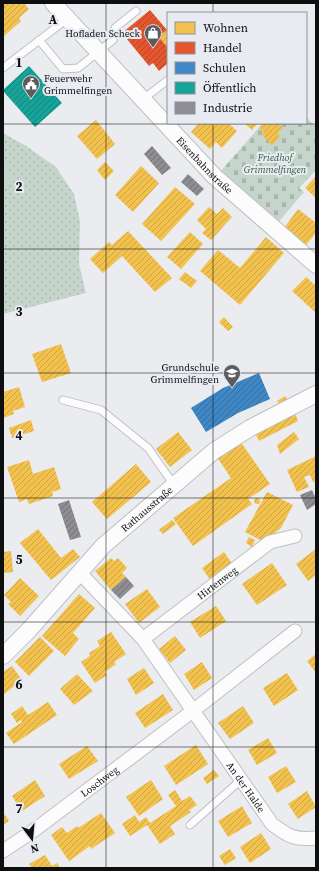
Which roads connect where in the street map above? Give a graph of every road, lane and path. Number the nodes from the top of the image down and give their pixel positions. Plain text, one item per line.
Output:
1 (53, 3) edge
2 (136, 11) dead end
3 (68, 18) junction
4 (39, 40) junction
5 (99, 52) junction
6 (3, 68) edge
7 (167, 81) edge
8 (143, 99) junction
9 (316, 265) edge
10 (316, 394) edge
11 (63, 400) dead end
12 (174, 485) junction
13 (295, 536) dead end
14 (80, 572) junction
15 (295, 631) dead end
16 (143, 639) junction
17 (3, 656) edge
18 (194, 710) junction
19 (242, 779) junction
20 (190, 825) dead end
21 (316, 838) edge
22 (3, 851) edge

1 - 3 street, Eisenbahnstraße
2 - 5 lane
3 - 4 lane
3 - 5 street, Eisenbahnstraße
4 - 5 lane
4 - 6 lane
5 - 8 street, Eisenbahnstraße
7 - 8 lane
8 - 9 street, Eisenbahnstraße
10 - 12 street, Rathausstraße
11 - 12 lane
12 - 14 street, Rathausstraße
13 - 16 street, Hirtenweg
14 - 16 street, An der Halde
14 - 17 street, Rathausstraße
15 - 18 street
16 - 18 street, An der Halde
18 - 19 street, An der Halde
18 - 22 street, Loschweg
19 - 20 lane
19 - 21 street, An der Halde

